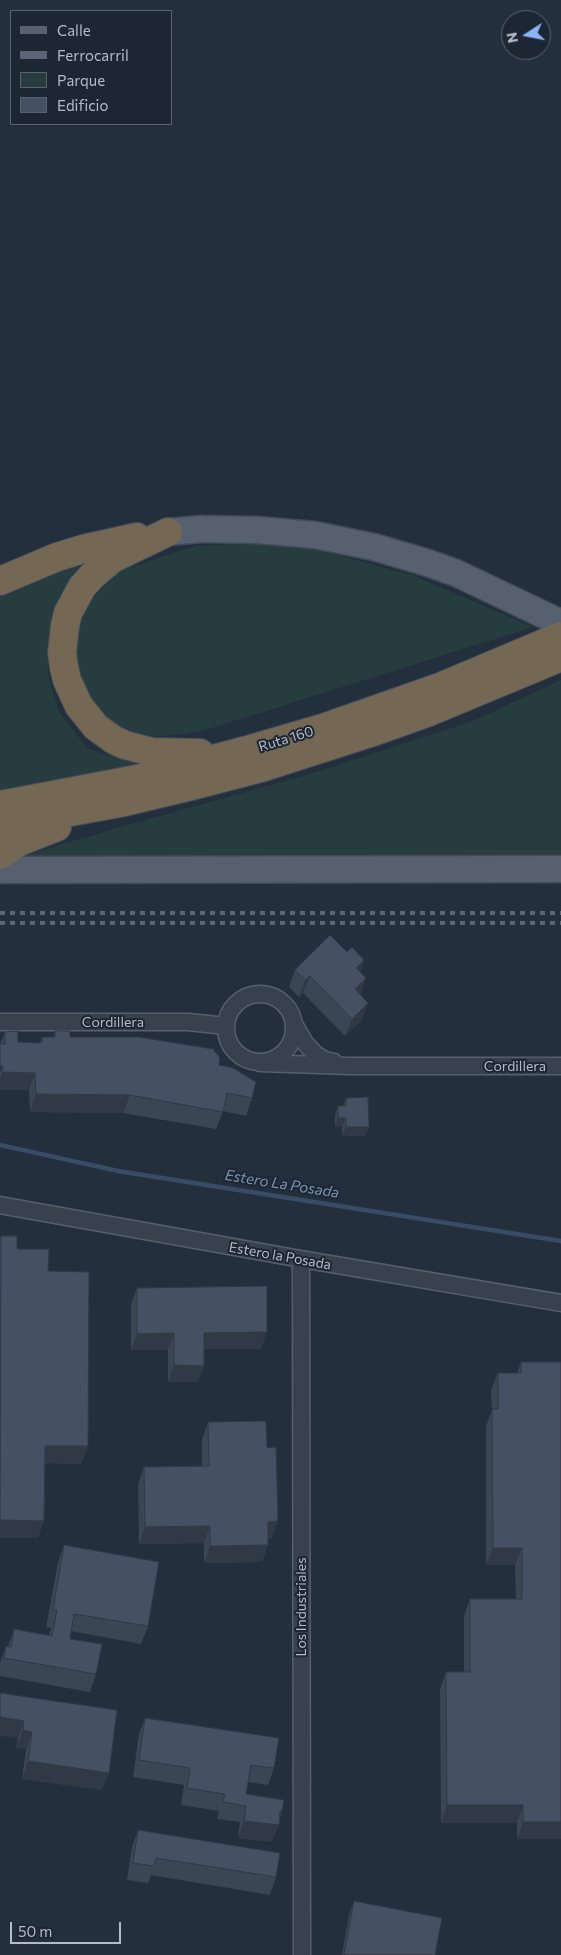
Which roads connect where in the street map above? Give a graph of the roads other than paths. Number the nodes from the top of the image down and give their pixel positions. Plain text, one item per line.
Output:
1 (168, 532) junction
2 (0, 581) edge
3 (560, 627) edge
4 (561, 657) edge
5 (251, 749) junction
6 (125, 802) junction
7 (0, 805) edge
8 (0, 825) edge
9 (0, 855) edge
10 (561, 869) edge
11 (0, 870) edge
12 (0, 1022) edge
13 (294, 1024) junction
14 (226, 1026) junction
15 (260, 1063) junction
16 (349, 1066) junction
17 (561, 1066) edge
18 (0, 1205) edge
19 (300, 1260) junction
20 (561, 1303) edge
21 (302, 1955) edge

1 - 2 highway
1 - 3 main road
1 - 5 highway
3 - 5 highway, Ruta 160
4 - 6 highway, Ruta 160
5 - 7 highway, Ruta 160
6 - 8 highway, Ruta 160
6 - 9 highway
10 - 11 main road
12 - 14 street, Cordillera
13 - 14 street, Cordillera
13 - 15 street
13 - 16 street, Cordillera
14 - 15 street, Cordillera
15 - 16 street, Cordillera
16 - 17 street, Cordillera
18 - 19 street, Estero la Posada
19 - 20 street, Estero la Posada
19 - 21 street, Los Industriales

